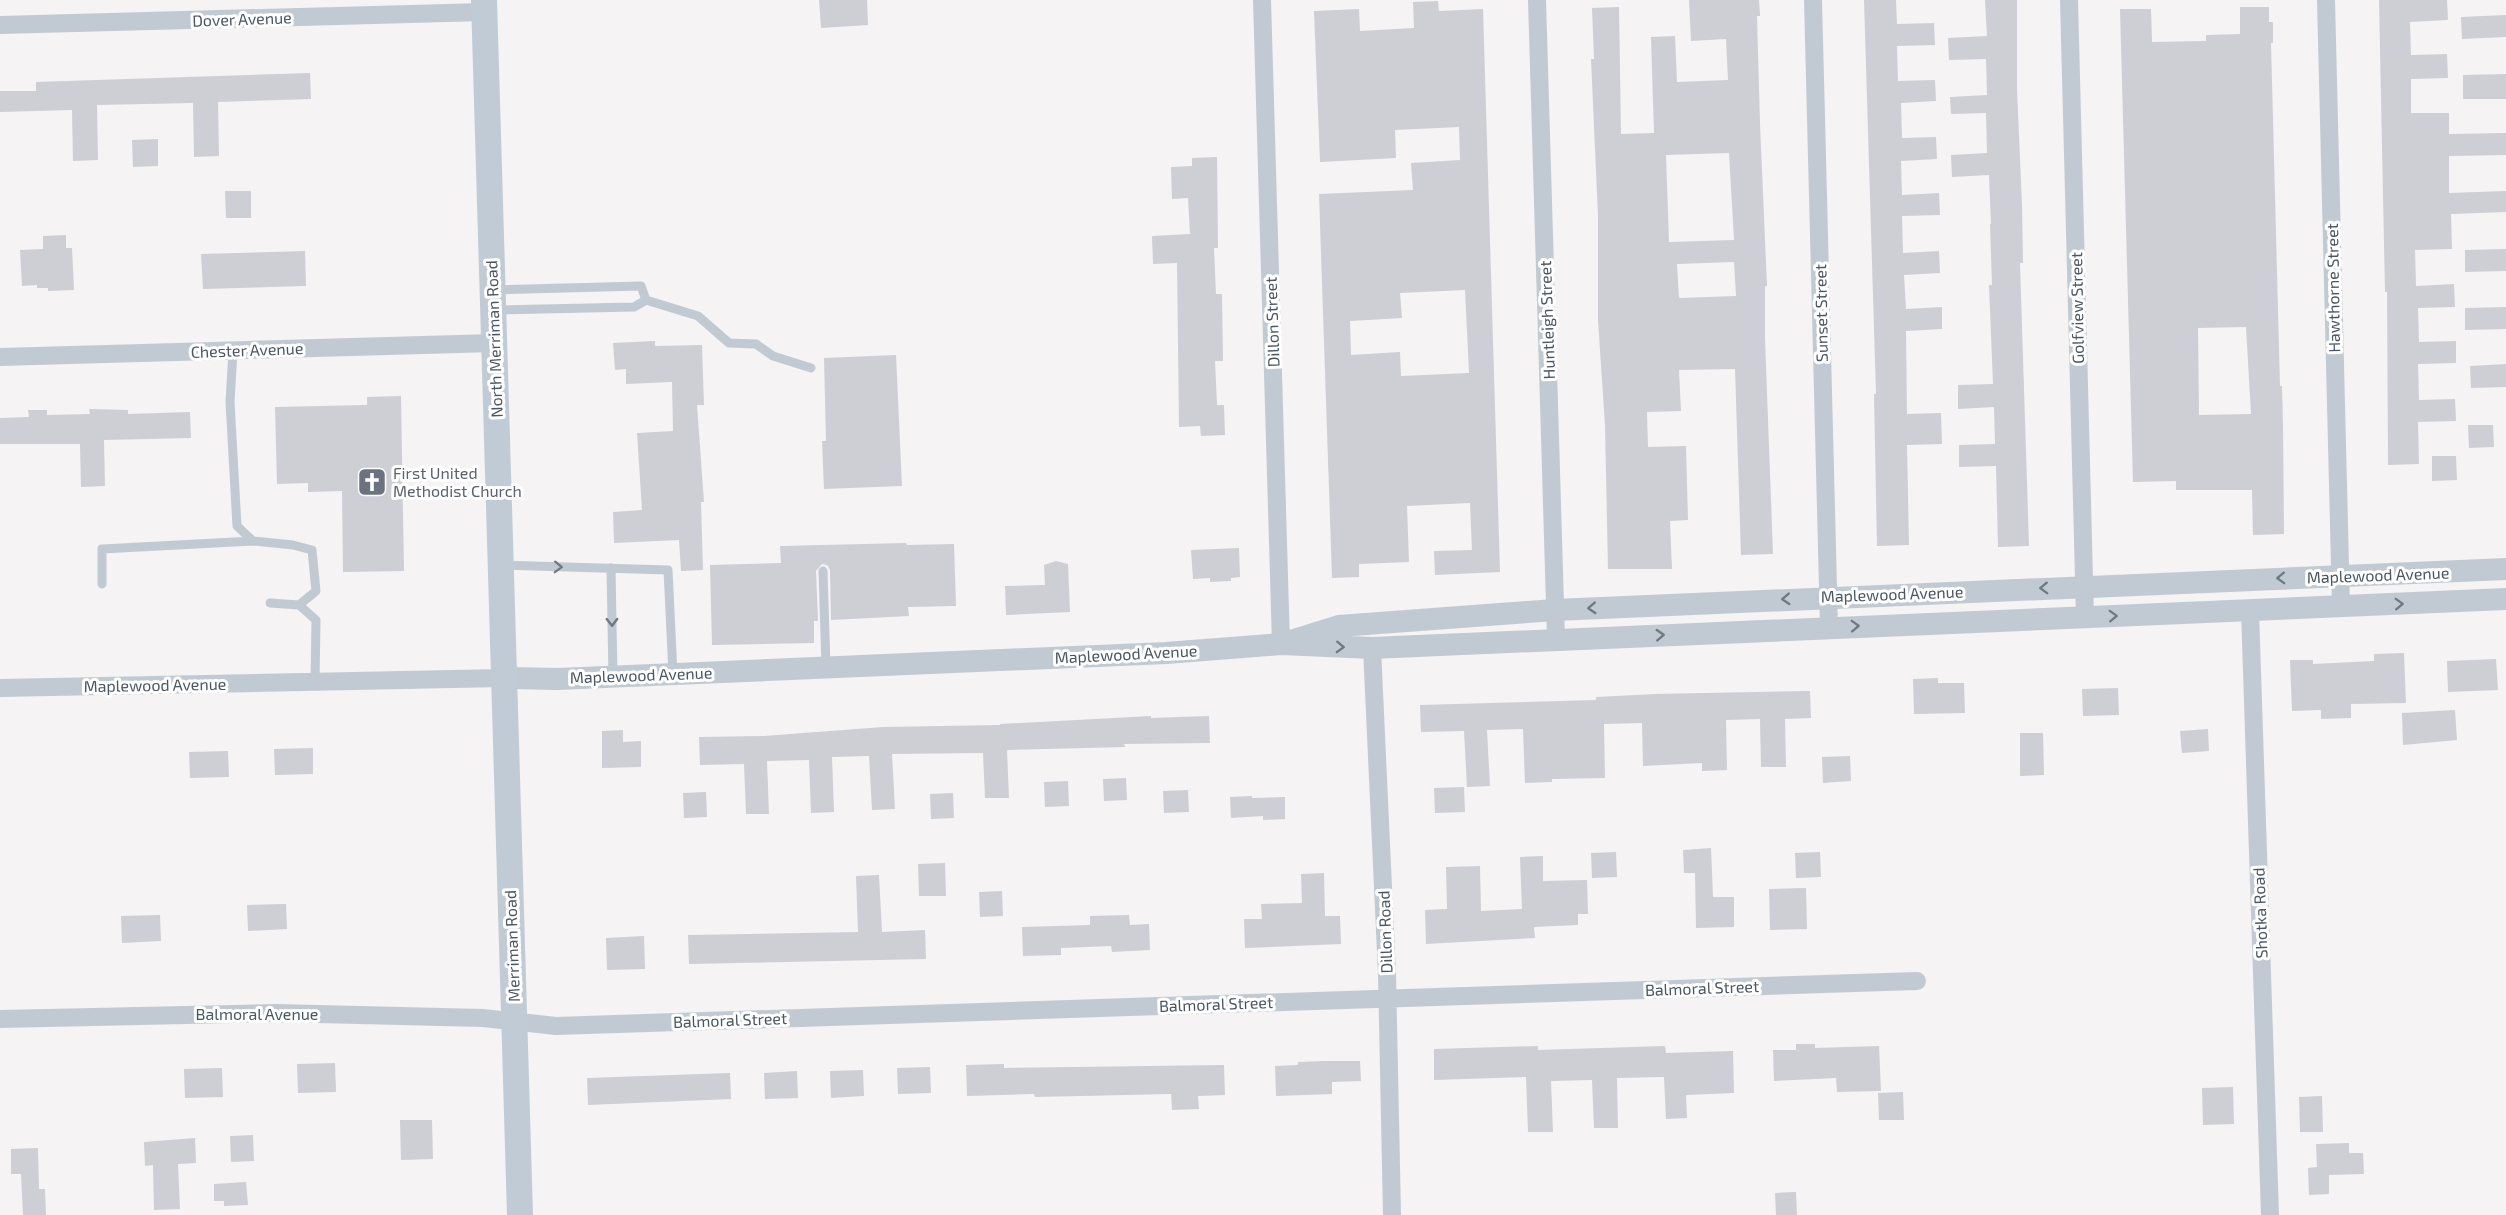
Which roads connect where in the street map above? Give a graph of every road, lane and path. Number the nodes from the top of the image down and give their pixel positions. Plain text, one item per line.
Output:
1 (1262, 0) edge
2 (1537, 0) edge
3 (1814, 0) edge
4 (2069, 0) edge
5 (2326, 0) edge
6 (484, 6) edge
7 (0, 26) edge
8 (492, 300) junction
9 (646, 300) junction
10 (494, 343) junction
11 (233, 351) junction
12 (0, 357) edge
13 (811, 368) dead end
14 (254, 541) junction
15 (500, 565) junction
16 (611, 568) junction
17 (2506, 569) edge
18 (822, 571) dead end
19 (2339, 576) junction
20 (102, 584) dead end
21 (2084, 586) junction
22 (1827, 597) junction
23 (2506, 599) edge
24 (270, 603) dead end
25 (299, 605) junction
26 (2341, 606) junction
27 (1555, 610) junction
28 (2250, 611) junction
29 (2085, 617) junction
30 (1829, 627) junction
31 (1557, 639) junction
32 (1281, 644) junction
33 (1372, 648) junction
34 (826, 667) junction
35 (673, 674) junction
36 (614, 676) junction
37 (503, 678) junction
38 (315, 682) junction
39 (0, 688) edge
40 (1917, 981) dead end
41 (1387, 998) junction
42 (0, 1019) edge
43 (514, 1023) junction
44 (520, 1215) edge
45 (1392, 1215) edge
46 (2270, 1215) edge

1 - 32 street, Dillon Street
2 - 27 street, Huntleigh Street
3 - 22 street, Sunset Street
4 - 21 street, Golfview Street
5 - 19 street, Hawthorne Street
6 - 7 street, Dover Avenue
6 - 8 main road, North Merriman Road
8 - 9 lane
8 - 9 lane
8 - 10 main road, North Merriman Road
9 - 13 lane
10 - 11 street, Chester Avenue
10 - 15 main road, North Merriman Road
11 - 12 street, Chester Avenue
11 - 14 lane
14 - 20 lane
14 - 25 lane
15 -> 16 lane
15 - 37 main road, North Merriman Road
16 - 35 lane
16 -> 36 lane
17 - 19 street, Maplewood Avenue
18 - 34 lane
19 -> 21 street, Maplewood Avenue
19 - 26 street, Hawthorne Street
21 -> 22 street, Maplewood Avenue
21 - 29 street, Golfview Street
22 -> 27 street, Maplewood Avenue
22 - 30 street, Sunset Street
26 -> 23 street, Maplewood Avenue
24 - 25 lane
25 - 38 lane
26 - 28 street, Maplewood Avenue
27 - 31 street, Huntleigh Street
27 - 32 street, Maplewood Avenue
29 -> 28 street, Maplewood Avenue
28 - 46 street, Shotka Road
30 -> 29 street, Maplewood Avenue
31 -> 30 street, Maplewood Avenue
31 - 33 street, Maplewood Avenue
32 -> 33 street, Maplewood Avenue
32 - 34 street, Maplewood Avenue
33 - 41 street, Dillon Road
34 - 35 street, Maplewood Avenue
35 - 36 street, Maplewood Avenue
36 - 37 street, Maplewood Avenue
37 - 38 street, Maplewood Avenue
37 - 43 main road, Merriman Road
38 - 39 street, Maplewood Avenue
40 - 41 street, Balmoral Street
41 - 43 street, Balmoral Street
41 - 45 street, Dillon Road
42 - 43 street, Balmoral Avenue
43 - 44 main road, Merriman Road

